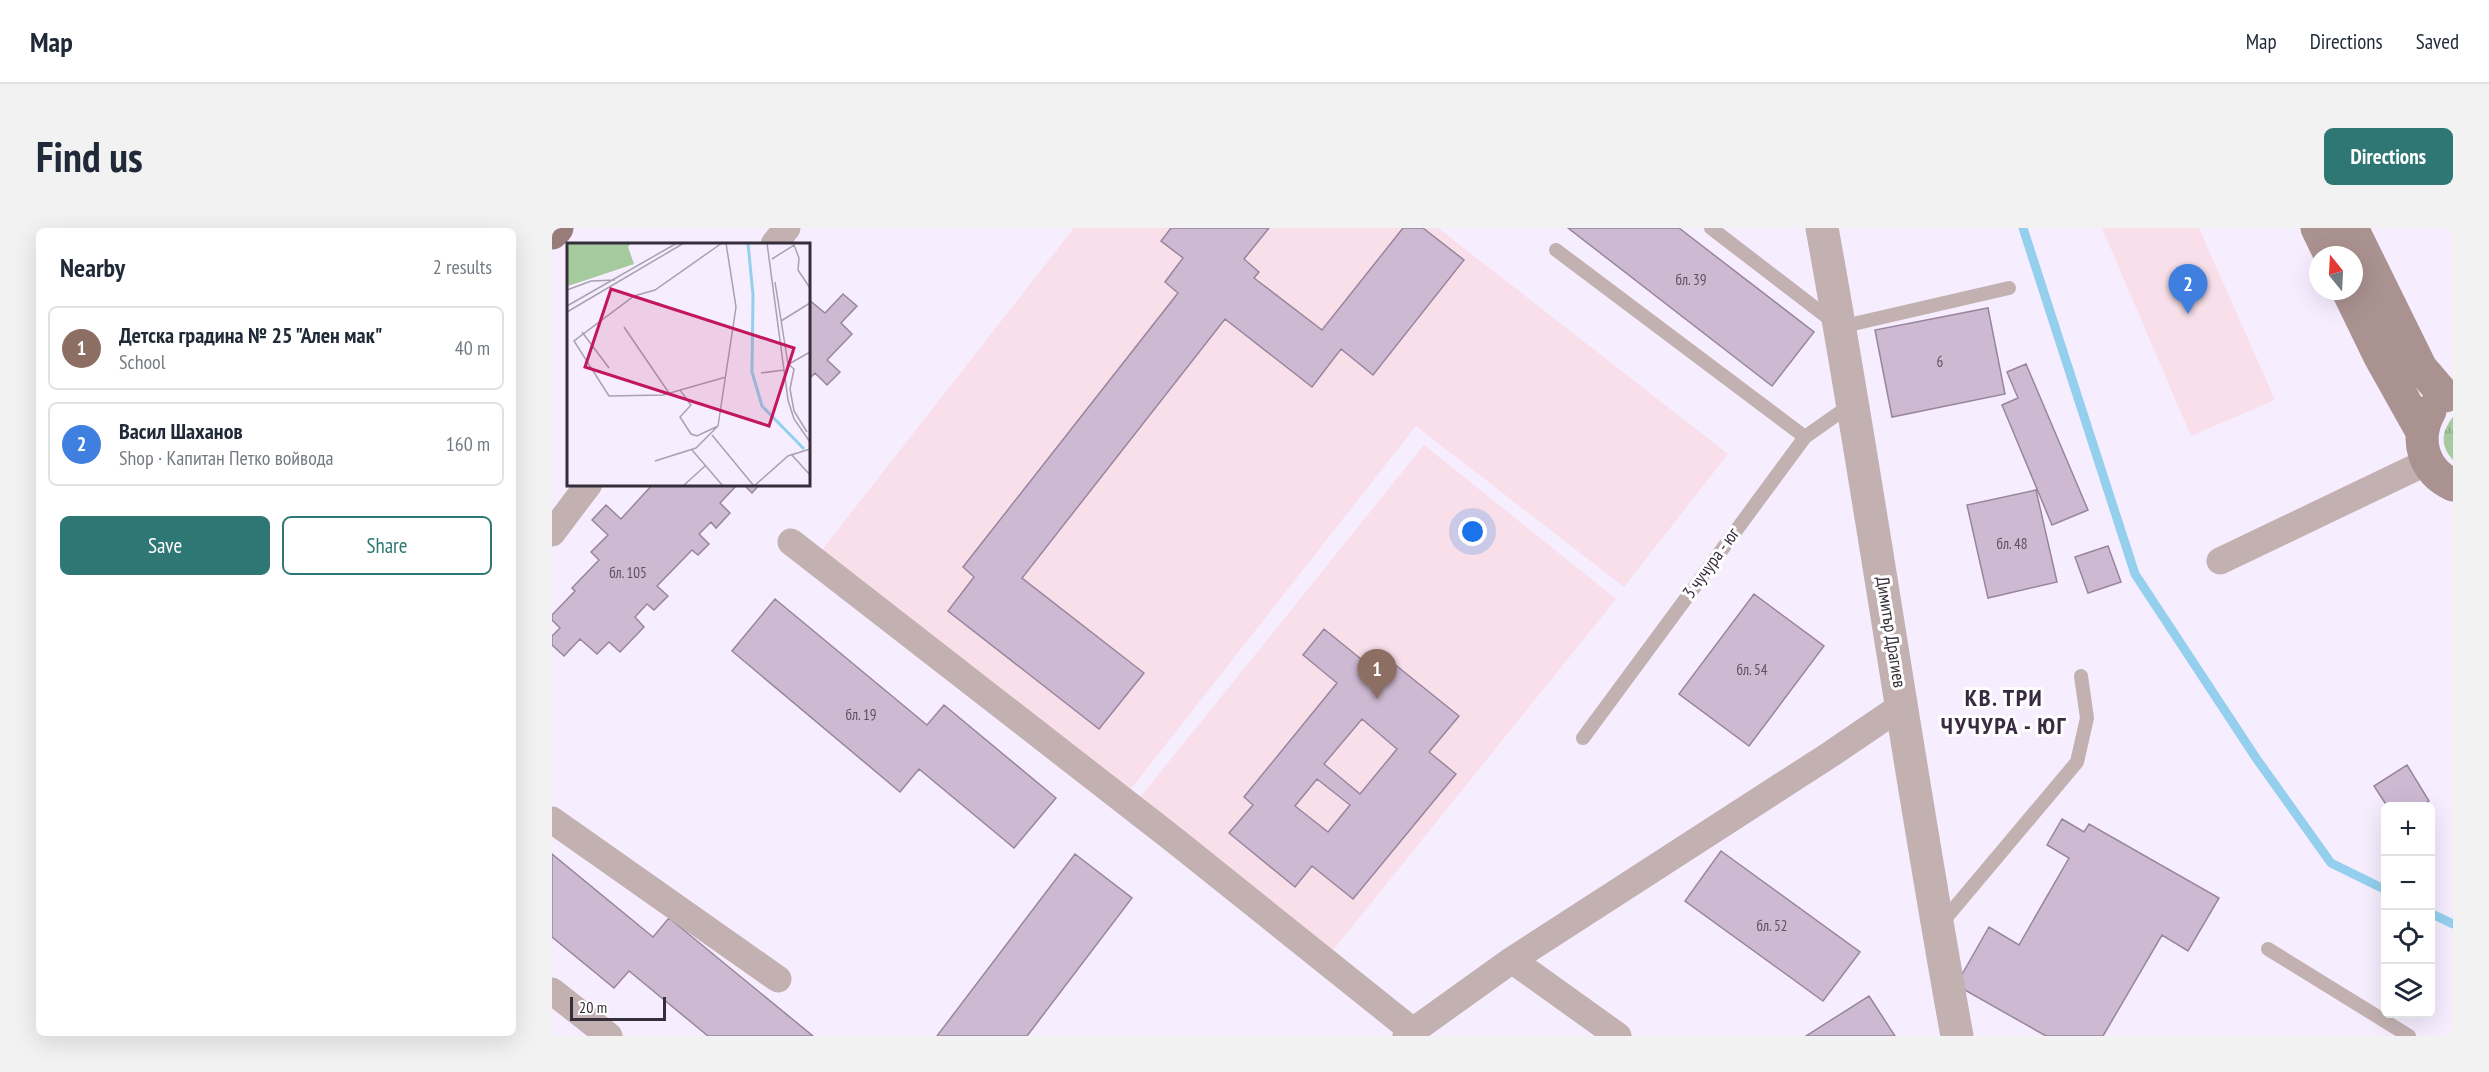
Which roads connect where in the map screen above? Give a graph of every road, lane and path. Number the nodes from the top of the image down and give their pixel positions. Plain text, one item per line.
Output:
1 (557, 228) edge
2 (787, 228) edge
3 (1711, 228) edge
4 (1822, 228) edge
5 (2317, 228) edge
6 (2352, 228) edge
7 (552, 233) edge
8 (775, 243) edge
9 (2326, 246) edge
10 (1556, 250) dead end
11 (2009, 288) dead end
12 (2352, 300) edge
13 (1840, 327) junction
14 (2449, 394) edge
15 (1854, 403) junction
16 (1805, 437) junction
17 (2441, 471) edge
18 (587, 486) edge
19 (552, 533) edge
20 (791, 542) dead end
21 (2220, 561) dead end
22 (2080, 676) dead end
23 (1903, 705) junction
24 (1583, 738) dead end
25 (552, 820) edge
26 (1937, 929) junction
27 (2268, 949) dead end
28 (1512, 960) junction
29 (778, 979) dead end
30 (552, 991) edge
31 (1410, 1034) edge
32 (609, 1036) edge
33 (1618, 1036) edge
34 (1957, 1036) edge
35 (2407, 1036) edge

1 - 7 main road
2 - 8 street
3 - 13 lane
4 - 13 street, Димитър Драгиев
5 - 9 main road
6 - 14 main road
10 - 16 lane
11 - 13 lane
12 - 17 main road
13 - 15 street, Димитър Драгиев
14 - 17 main road
15 - 16 lane, 3 чучура - юг
15 - 23 street, Димитър Драгиев
16 - 24 lane, 3 чучура - юг
17 - 21 street
18 - 19 street
20 - 31 street
22 - 26 lane
23 - 26 street, Димитър Драгиев
23 - 28 street
25 - 29 street
26 - 34 street, Димитър Драгиев
27 - 35 lane
28 - 31 street
28 - 33 street
30 - 32 street

